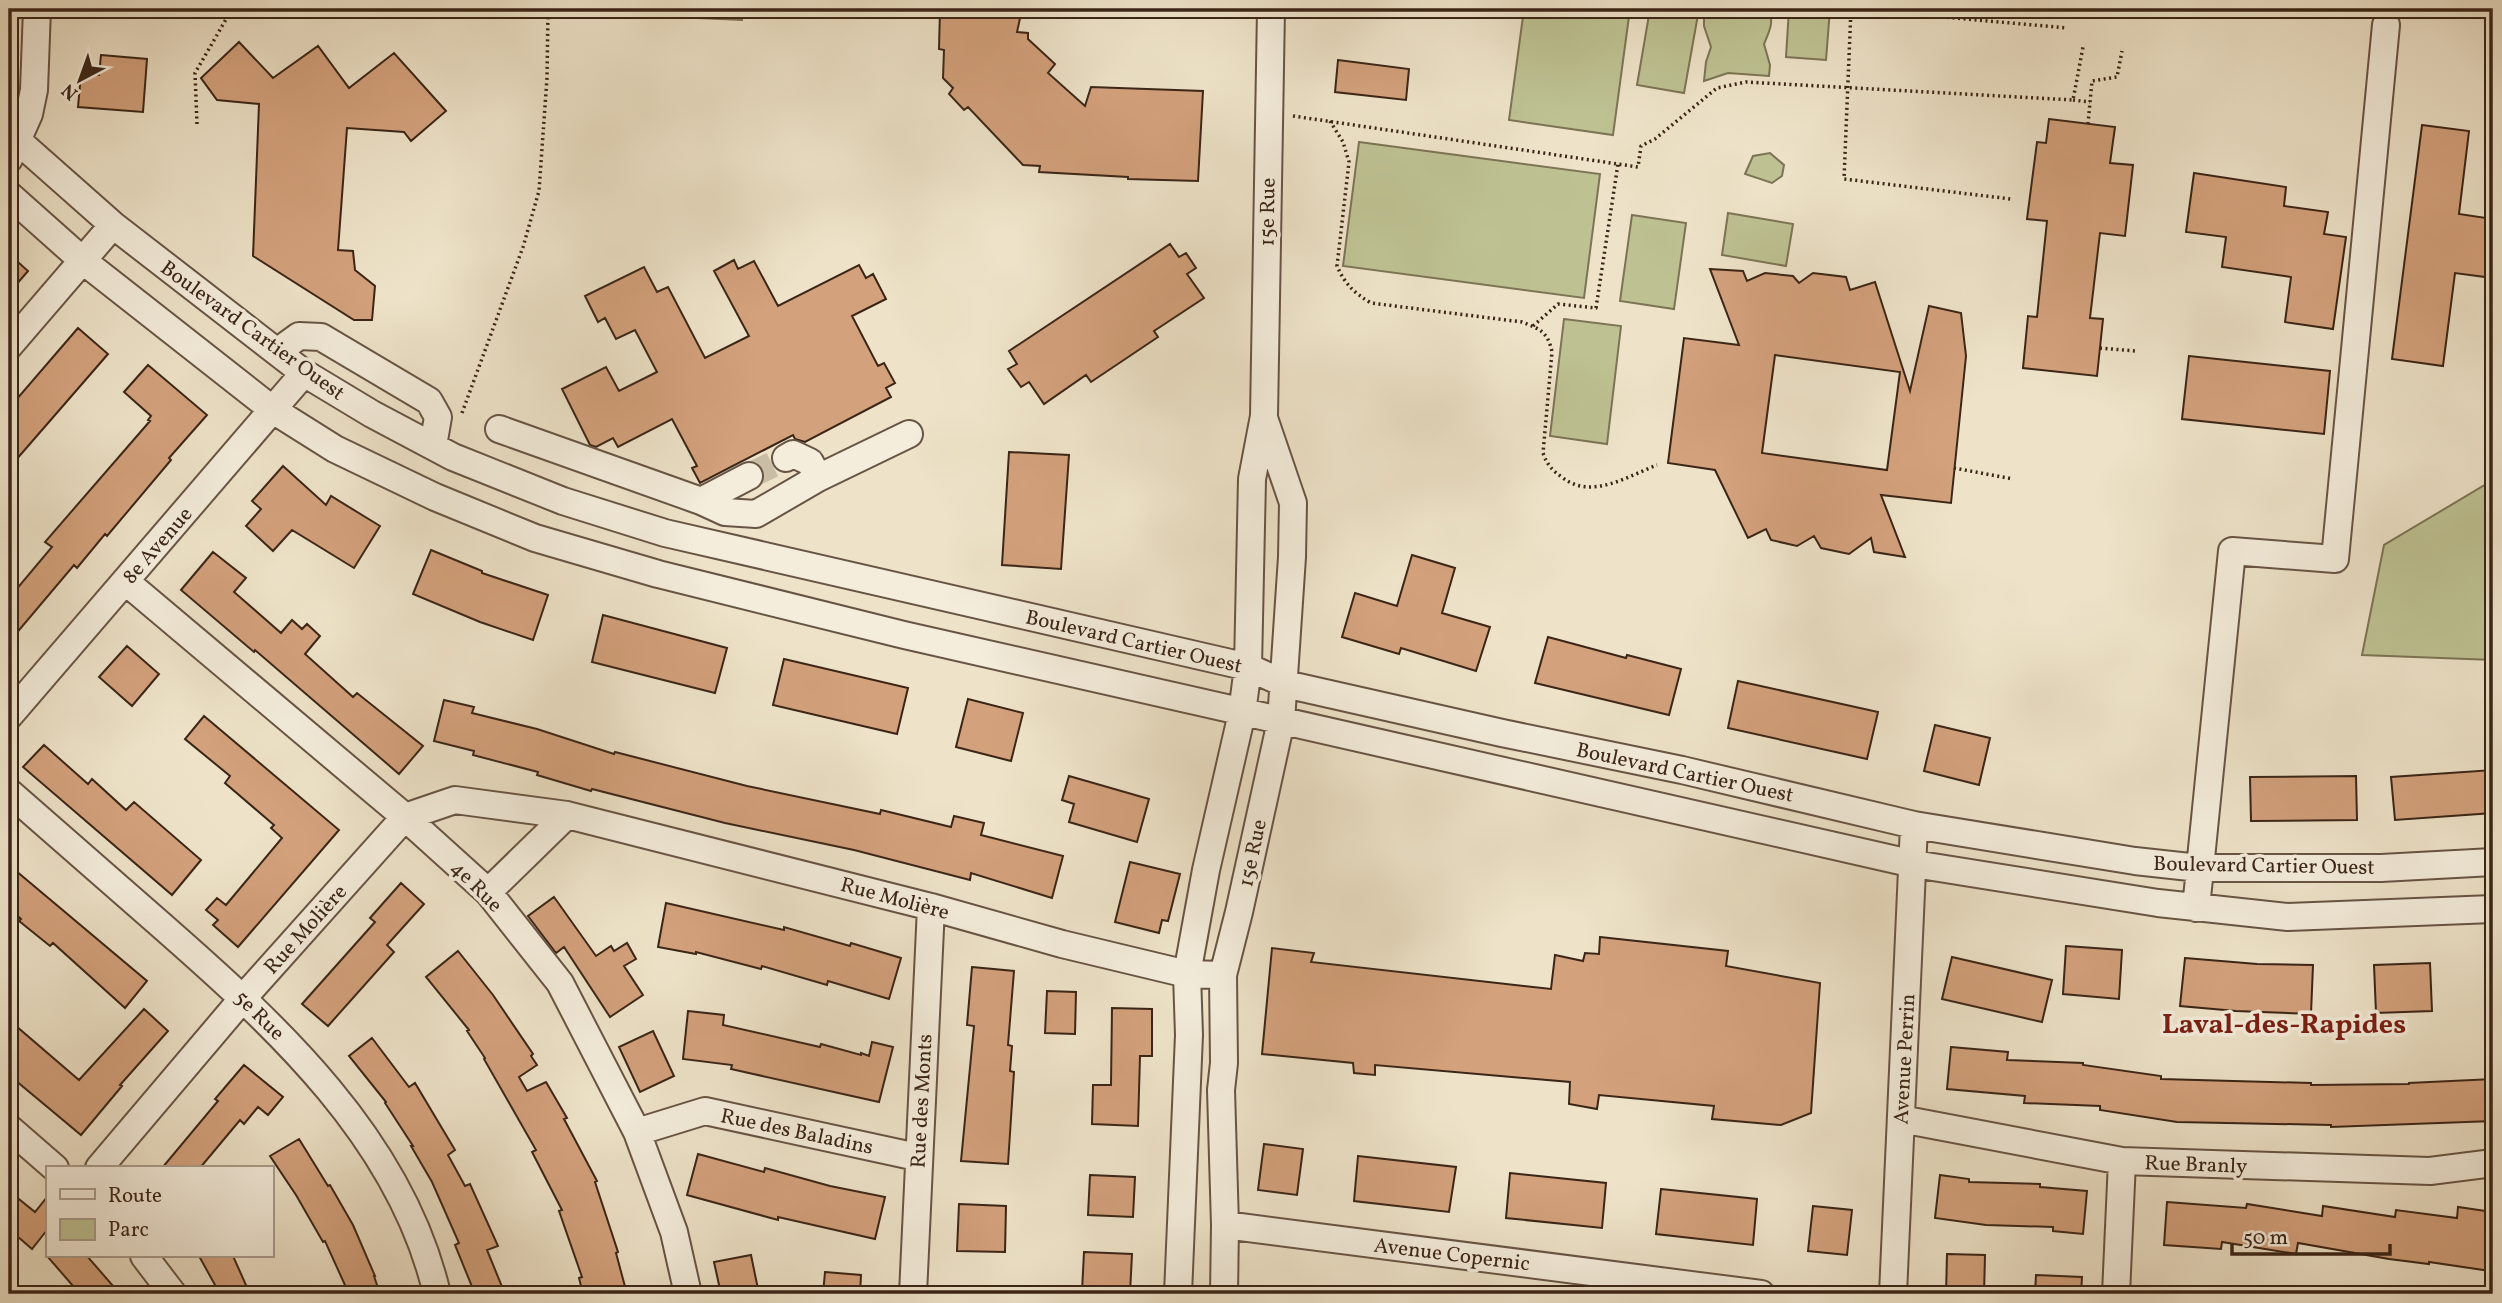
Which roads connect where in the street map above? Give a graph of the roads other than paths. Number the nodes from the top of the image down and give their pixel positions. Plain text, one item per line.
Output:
1 (37, 9) edge
2 (1271, 9) edge
3 (2386, 25) dead end
4 (12, 145) edge
5 (9, 195) edge
6 (113, 225) junction
7 (82, 260) junction
8 (9, 346) edge
9 (277, 352) junction
10 (304, 373) junction
11 (273, 410) junction
12 (1264, 416) junction
13 (499, 429) dead end
14 (909, 435) dead end
15 (433, 446) junction
16 (786, 458) dead end
17 (749, 476) tunnel mouth
18 (818, 478) junction
19 (701, 501) junction
20 (125, 581) junction
21 (1248, 667) junction
22 (1285, 684) junction
23 (1242, 713) junction
24 (9, 716) edge
25 (1281, 721) junction
26 (9, 792) edge
27 (567, 816) junction
28 (405, 817) junction
29 (1914, 825) junction
30 (2493, 862) edge
31 (1914, 864) junction
32 (2199, 868) junction
33 (488, 892) junction
34 (931, 907) junction
35 (2196, 908) junction
36 (2493, 909) edge
37 (1187, 974) junction
38 (1223, 975) junction
39 (244, 998) junction
40 (1901, 1119) junction
41 (9, 1128) edge
42 (637, 1132) junction
43 (918, 1157) junction
44 (2122, 1161) junction
45 (2493, 1163) edge
46 (53, 1166) edge
47 (101, 1166) edge
48 (1225, 1225) junction
49 (146, 1258) edge
50 (173, 1294) edge
51 (437, 1294) edge
52 (688, 1294) edge
53 (913, 1294) edge
54 (1178, 1294) edge
55 (1224, 1294) edge
56 (1761, 1294) edge
57 (1893, 1294) edge
58 (2116, 1294) edge

1 - 4 street
2 - 12 street, 15e Rue
3 - 32 street
4 - 6 street, Boulevard Cartier Ouest
5 - 7 street, Boulevard Cartier Ouest
6 - 7 street
6 - 9 street, Boulevard Cartier Ouest
7 - 8 street
7 - 11 street, Boulevard Cartier Ouest
9 - 10 street, Boulevard Cartier Ouest
9 - 15 street
10 - 11 street, 8e Avenue
10 - 15 street, Boulevard Cartier Ouest
11 - 20 street, 8e Avenue
11 - 23 street, Boulevard Cartier Ouest
12 - 21 street, 15e Rue
12 - 22 street, 15e Rue
13 - 19 street
14 - 18 street
15 - 21 street, Boulevard Cartier Ouest
16 - 18 street
17 - 19 street
18 - 19 street
20 - 24 street, 8e Avenue
20 - 28 street, 4e Rue
21 - 22 street, Boulevard Cartier Ouest
21 - 23 street, 15e Rue
22 - 25 street, 15e Rue
22 - 29 street, Boulevard Cartier Ouest
23 - 25 street, Boulevard Cartier Ouest
23 - 37 street, 15e Rue
25 - 31 street, Boulevard Cartier Ouest
25 - 38 street, 15e Rue
26 - 39 street, 5e Rue
27 - 28 street, Rue Molière
27 - 33 street
27 - 34 street, Rue Molière
28 - 33 street, 4e Rue
28 - 39 street, Rue Molière
29 - 31 street, Avenue Perrin
29 - 32 street, Boulevard Cartier Ouest
30 - 32 street, Boulevard Cartier Ouest
31 - 35 street, Boulevard Cartier Ouest
31 - 40 street, Avenue Perrin
32 - 35 street
33 - 42 street, 4e Rue
34 - 37 street, Rue Molière
34 - 43 street, Rue des Monts
35 - 36 street, Boulevard Cartier Ouest
37 - 38 street, Rue Molière
37 - 54 street, 15e Rue
38 - 48 street, 15e Rue
39 - 47 street, Rue Molière
39 - 51 street, 5e Rue
40 - 44 street, Rue Branly
40 - 57 street, Avenue Perrin
41 - 46 street
42 - 43 street, Rue des Baladins
42 - 52 street, 4e Rue
43 - 53 street, Rue des Monts
44 - 45 street, Rue Branly
44 - 58 street
48 - 55 street, 15e Rue
48 - 56 street, Avenue Copernic
49 - 50 street

